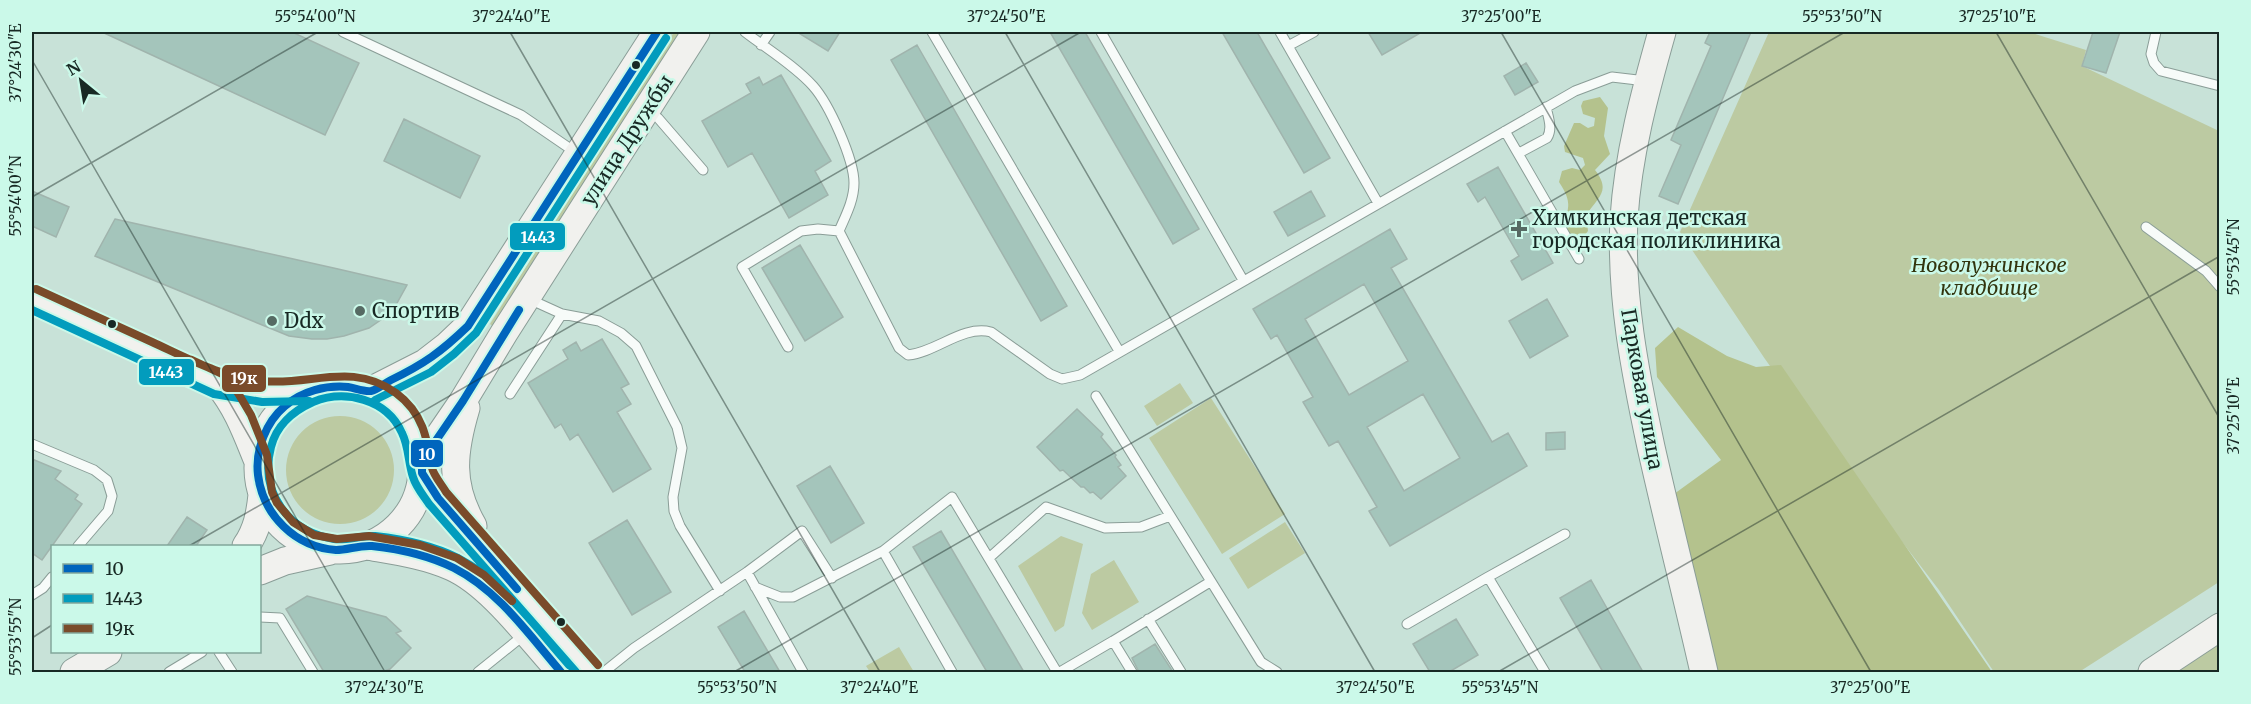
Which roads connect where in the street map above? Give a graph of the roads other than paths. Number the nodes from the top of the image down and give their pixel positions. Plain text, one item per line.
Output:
1 (343, 32) edge
2 (657, 32) edge
3 (696, 32) edge
4 (745, 32) edge
5 (770, 32) edge
6 (932, 32) edge
7 (1101, 32) edge
8 (1280, 32) edge
9 (1314, 32) edge
10 (1662, 32) edge
11 (2156, 32) edge
12 (761, 45) junction
13 (1288, 46) junction
14 (1648, 82) junction
15 (2220, 86) edge
16 (1546, 107) junction
17 (646, 110) junction
18 (1505, 131) junction
19 (577, 153) junction
20 (1519, 153) junction
21 (703, 170) dead end
22 (1378, 203) junction
23 (2146, 227) dead end
24 (839, 231) junction
25 (1579, 259) dead end
26 (1244, 280) junction
27 (2220, 287) edge
28 (526, 298) junction
29 (32, 299) edge
30 (562, 314) junction
31 (788, 347) dead end
32 (1119, 351) junction
33 (474, 382) junction
34 (218, 384) junction
35 (309, 391) junction
36 (370, 391) junction
37 (510, 394) dead end
38 (1096, 396) dead end
39 (32, 444) edge
40 (257, 459) junction
41 (422, 467) junction
42 (262, 495) junction
43 (1170, 516) junction
44 (1564, 534) dead end
45 (79, 545) edge
46 (247, 545) edge
47 (367, 546) junction
48 (337, 550) junction
49 (883, 551) junction
50 (988, 558) junction
51 (491, 559) junction
52 (261, 571) edge
53 (747, 572) junction
54 (1488, 577) junction
55 (51, 578) edge
56 (832, 578) junction
57 (1210, 582) junction
58 (755, 587) junction
59 (720, 591) junction
60 (32, 595) edge
61 (261, 617) edge
62 (1149, 619) junction
63 (1407, 624) dead end
64 (2220, 627) edge
65 (526, 634) junction
66 (1113, 640) junction
67 (105, 653) edge
68 (199, 653) edge
69 (220, 653) edge
70 (74, 672) edge
71 (169, 672) edge
72 (232, 672) edge
73 (313, 672) edge
74 (478, 672) edge
75 (561, 672) edge
76 (590, 672) edge
77 (604, 672) edge
78 (803, 672) edge
79 (952, 672) edge
80 (1059, 672) edge
81 (1132, 672) edge
82 (1181, 672) edge
83 (1277, 672) edge
84 (1545, 672) edge
85 (1704, 672) edge
86 (2152, 672) edge

1 - 19 lane
2 - 19 main road, улица Дружбы
3 - 17 main road, улица Дружбы
4 - 12 lane
5 - 12 lane
6 - 32 lane
7 - 26 lane
8 - 13 lane
9 - 13 lane
10 - 14 main road, Парковая улица
11 - 15 lane
12 - 24 lane
13 - 22 lane
14 - 16 lane
14 - 85 main road, Парковая улица
16 - 18 lane
16 - 20 lane
17 - 21 lane
17 - 28 main road, улица Дружбы
18 - 20 lane
18 - 22 lane
19 - 36 main road, улица Дружбы
20 - 25 lane
22 - 26 lane
23 - 27 lane
24 - 31 lane
24 - 32 lane
26 - 32 lane
28 - 30 lane
28 - 33 main road, улица Дружбы
29 - 34 main road
30 - 37 lane
30 - 59 lane
33 - 41 main road, улица Дружбы
33 - 51 main road
34 - 35 main road
34 - 40 main road
35 - 36 main road
35 - 40 main road
36 - 41 main road
38 - 43 lane
39 - 45 lane
40 - 42 main road
41 - 47 main road
41 - 51 main road
42 - 46 main road
42 - 48 main road
43 - 50 lane
43 - 57 lane
44 - 54 lane
47 - 48 main road
47 - 65 main road
48 - 52 main road
49 - 50 lane
49 - 56 lane
49 - 79 lane
50 - 80 lane
51 - 76 main road
53 - 56 lane
53 - 58 lane
53 - 59 lane
54 - 63 lane
54 - 84 lane
55 - 60 lane
56 - 58 lane
57 - 62 lane
57 - 83 lane
58 - 78 lane
59 - 77 lane
61 - 73 lane
62 - 66 lane
62 - 82 lane
64 - 86 main road
65 - 74 lane
65 - 75 main road
66 - 80 lane
66 - 81 lane
67 - 70 main road
68 - 71 lane
69 - 72 lane

